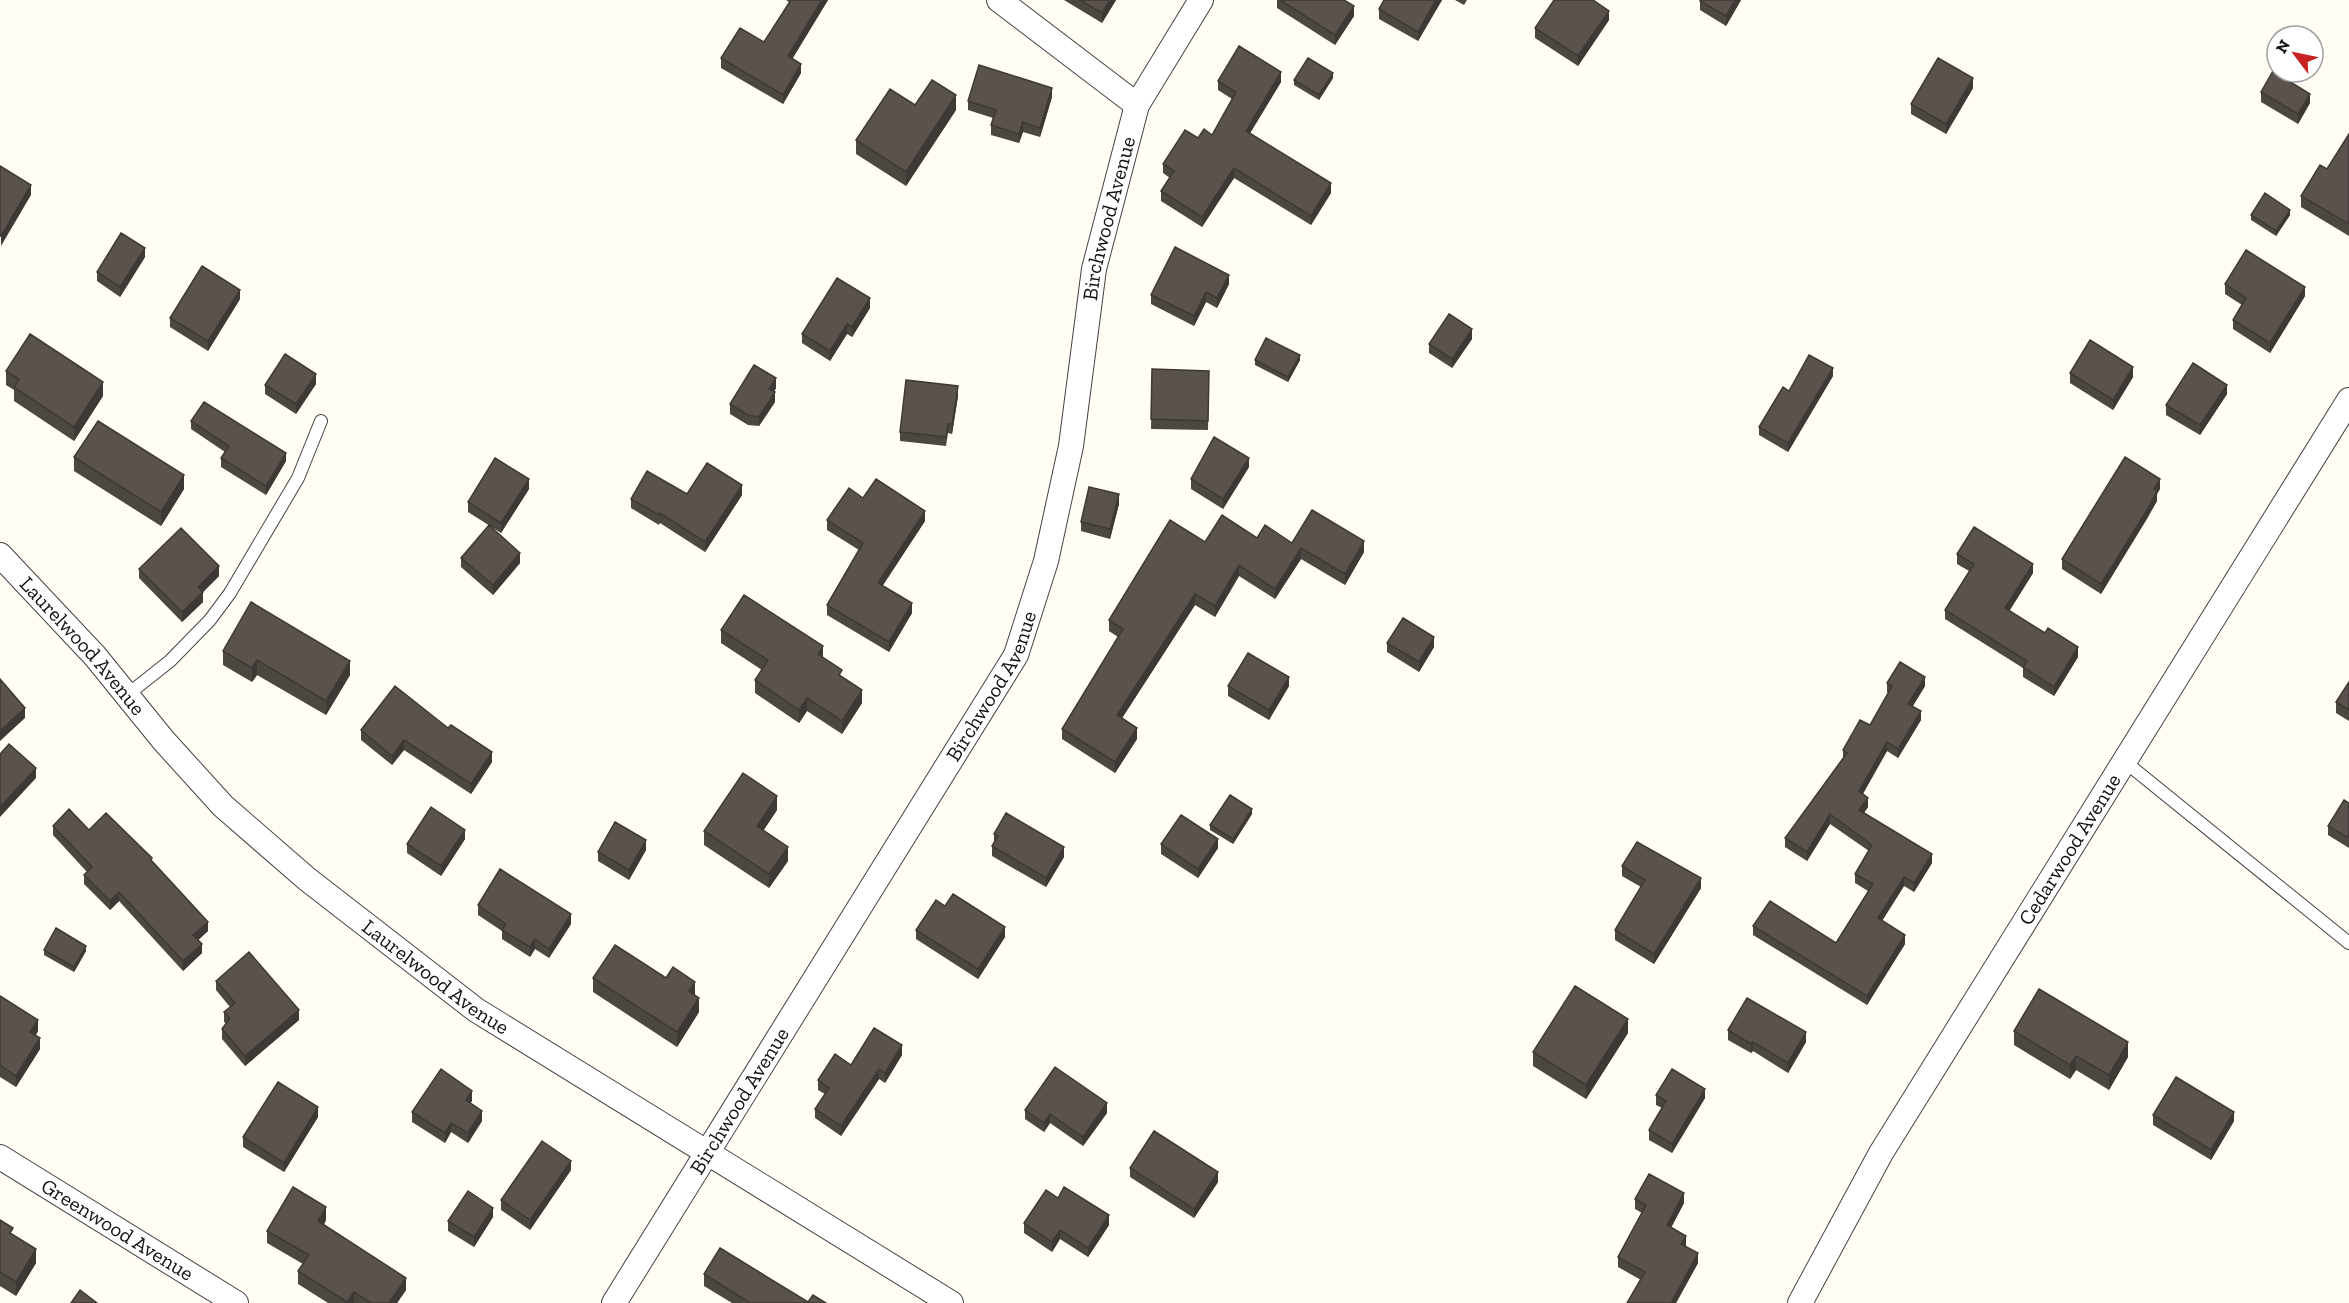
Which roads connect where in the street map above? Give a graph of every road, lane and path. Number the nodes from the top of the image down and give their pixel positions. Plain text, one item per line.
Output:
1 (999, 0) edge
2 (1201, 0) edge
3 (1137, 105) junction
4 (2349, 400) edge
5 (321, 421) dead end
6 (0, 555) edge
7 (127, 695) junction
8 (2124, 761) junction
9 (2349, 943) edge
10 (706, 1152) junction
11 (0, 1156) edge
12 (236, 1303) edge
13 (614, 1303) edge
14 (951, 1303) edge
15 (1800, 1303) edge

1 - 3 street
2 - 3 street, Birchwood Avenue
3 - 10 street, Birchwood Avenue
4 - 8 street, Cedarwood Avenue
5 - 7 lane
6 - 7 street, Laurelwood Avenue
7 - 10 street, Laurelwood Avenue
8 - 9 lane
8 - 15 street, Cedarwood Avenue
10 - 13 street, Birchwood Avenue
10 - 14 street, Laurelwood Avenue
11 - 12 street, Greenwood Avenue

